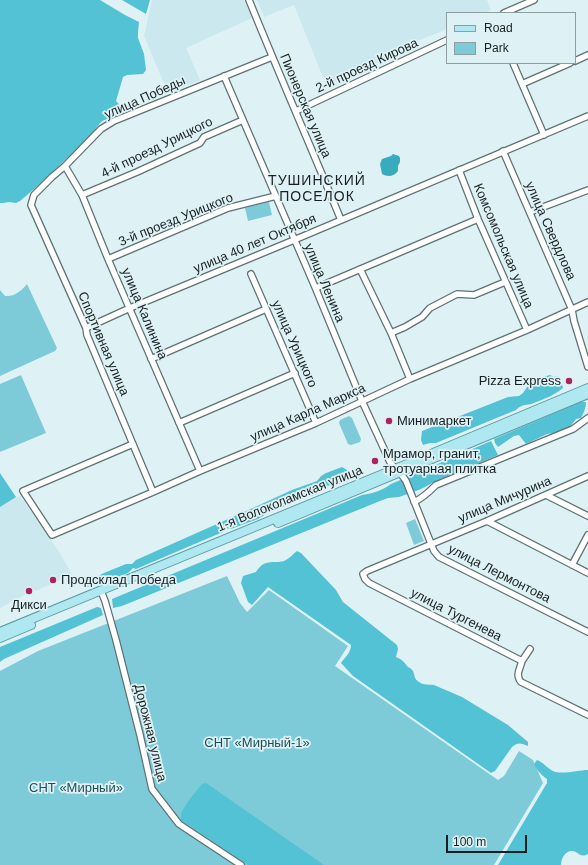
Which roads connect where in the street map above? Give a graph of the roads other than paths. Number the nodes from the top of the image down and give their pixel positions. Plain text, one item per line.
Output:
1 (249, 0) edge
2 (534, 0) edge
3 (506, 12) edge
4 (446, 40) edge
5 (588, 55) edge
6 (272, 57) junction
7 (576, 61) edge
8 (513, 64) edge
9 (568, 64) edge
10 (224, 76) junction
11 (522, 84) junction
12 (296, 112) junction
13 (588, 116) edge
14 (242, 120) junction
15 (544, 135) junction
16 (503, 151) junction
17 (65, 166) junction
18 (459, 170) junction
19 (588, 190) edge
20 (82, 195) junction
21 (276, 196) junction
22 (31, 205) joint
23 (530, 212) junction
24 (478, 219) junction
25 (342, 220) junction
26 (294, 240) junction
27 (108, 259) junction
28 (360, 269) junction
29 (251, 274) dead end
30 (505, 282) junction
31 (316, 288) junction
32 (588, 302) edge
33 (130, 308) junction
34 (266, 309) junction
35 (572, 310) junction
36 (86, 328) junction
37 (527, 330) junction
38 (391, 333) junction
39 (151, 359) junction
40 (588, 367) edge
41 (295, 373) junction
42 (410, 379) junction
43 (588, 388) edge
44 (588, 394) edge
45 (362, 401) junction
46 (588, 418) edge
47 (316, 423) junction
48 (180, 424) junction
49 (133, 444) junction
50 (200, 471) junction
51 (397, 471) junction
52 (588, 476) edge
53 (154, 492) junction
54 (546, 495) junction
55 (414, 502) junction
56 (588, 516) edge
57 (487, 521) junction
58 (588, 535) edge
59 (431, 544) junction
60 (572, 565) junction
61 (588, 573) edge
62 (102, 593) junction
63 (0, 632) edge
64 (588, 632) edge
65 (0, 638) edge
66 (530, 649) dead end
67 (522, 660) junction
68 (588, 715) edge
69 (241, 865) edge

1 - 6 street, Пионерская улица
2 - 3 street
4 - 12 street, 2-й проезд Кирова
5 - 7 street
6 - 10 street, улица Победы
6 - 12 street, Пионерская улица
8 - 11 street
9 - 11 street
10 - 14 street, улица Ленина
10 - 17 street, улица Победы
11 - 15 street
12 - 25 street, Пионерская улица
13 - 15 street, улица 40 лет Октября
14 - 20 street, 4-й проезд Урицкого
14 - 21 street, улица Ленина
15 - 16 street, улица 40 лет Октября
16 - 18 street, улица 40 лет Октября
16 - 23 street, улица Свердлова
17 - 20 street, улица Калинина
17 - 22 street, улица Победы
18 - 24 street, Комсомольская улица
18 - 25 street, улица 40 лет Октября
19 - 23 street
20 - 27 street, улица Калинина
21 - 26 street, улица Ленина
21 - 27 street, 3-й проезд Урицкого
22 - 36 street, Спортивная улица
23 - 35 street, улица Свердлова
24 - 28 street
24 - 30 street, Комсомольская улица
25 - 26 street, улица 40 лет Октября
26 - 31 street, улица Ленина
26 - 33 street, улица 40 лет Октября
27 - 33 street, улица Калинина
28 - 31 street
28 - 38 street
29 - 34 street, улица Урицкого
30 - 37 street, Комсомольская улица
30 - 38 street
31 - 45 street, улица Ленина
32 - 35 street, улица Карла Маркса
33 - 36 street, улица 40 лет Октября
33 - 39 street, улица Калинина
34 - 39 street
34 - 41 street, улица Урицкого
35 - 37 street, улица Карла Маркса
35 - 40 street, улица Свердлова
36 - 49 street, Спортивная улица
37 - 42 street, улица Карла Маркса
38 - 42 street
39 - 48 street, улица Калинина
41 - 47 street, улица Урицкого
41 - 48 street
42 - 45 street, улица Карла Маркса
43 - 51 main road, 1-я Волоколамская улица
44 - 51 main road, 1-я Волоколамская улица
45 - 47 street, улица Карла Маркса
45 - 51 street, улица Ленина
46 - 55 street
47 - 50 street, улица Карла Маркса
48 - 50 street, улица Калинина
49 - 53 street, Спортивная улица
49 - 53 street, улица Карла Маркса
50 - 53 street, улица Карла Маркса
51 - 55 street, улица Лермонтова
51 - 62 main road, 1-я Волоколамская улица
52 - 54 street, улица Мичурина
54 - 56 street
54 - 57 street, улица Мичурина
55 - 59 street, улица Лермонтова
57 - 59 street, улица Мичурина
57 - 60 street
58 - 60 street
59 - 64 street, улица Лермонтова
59 - 67 street, улица Тургенева
60 - 61 street
62 - 63 main road, 1-я Волоколамская улица
62 - 65 main road, 1-я Волоколамская улица
62 - 69 street, Дорожная улица
66 - 67 street
67 - 68 street

